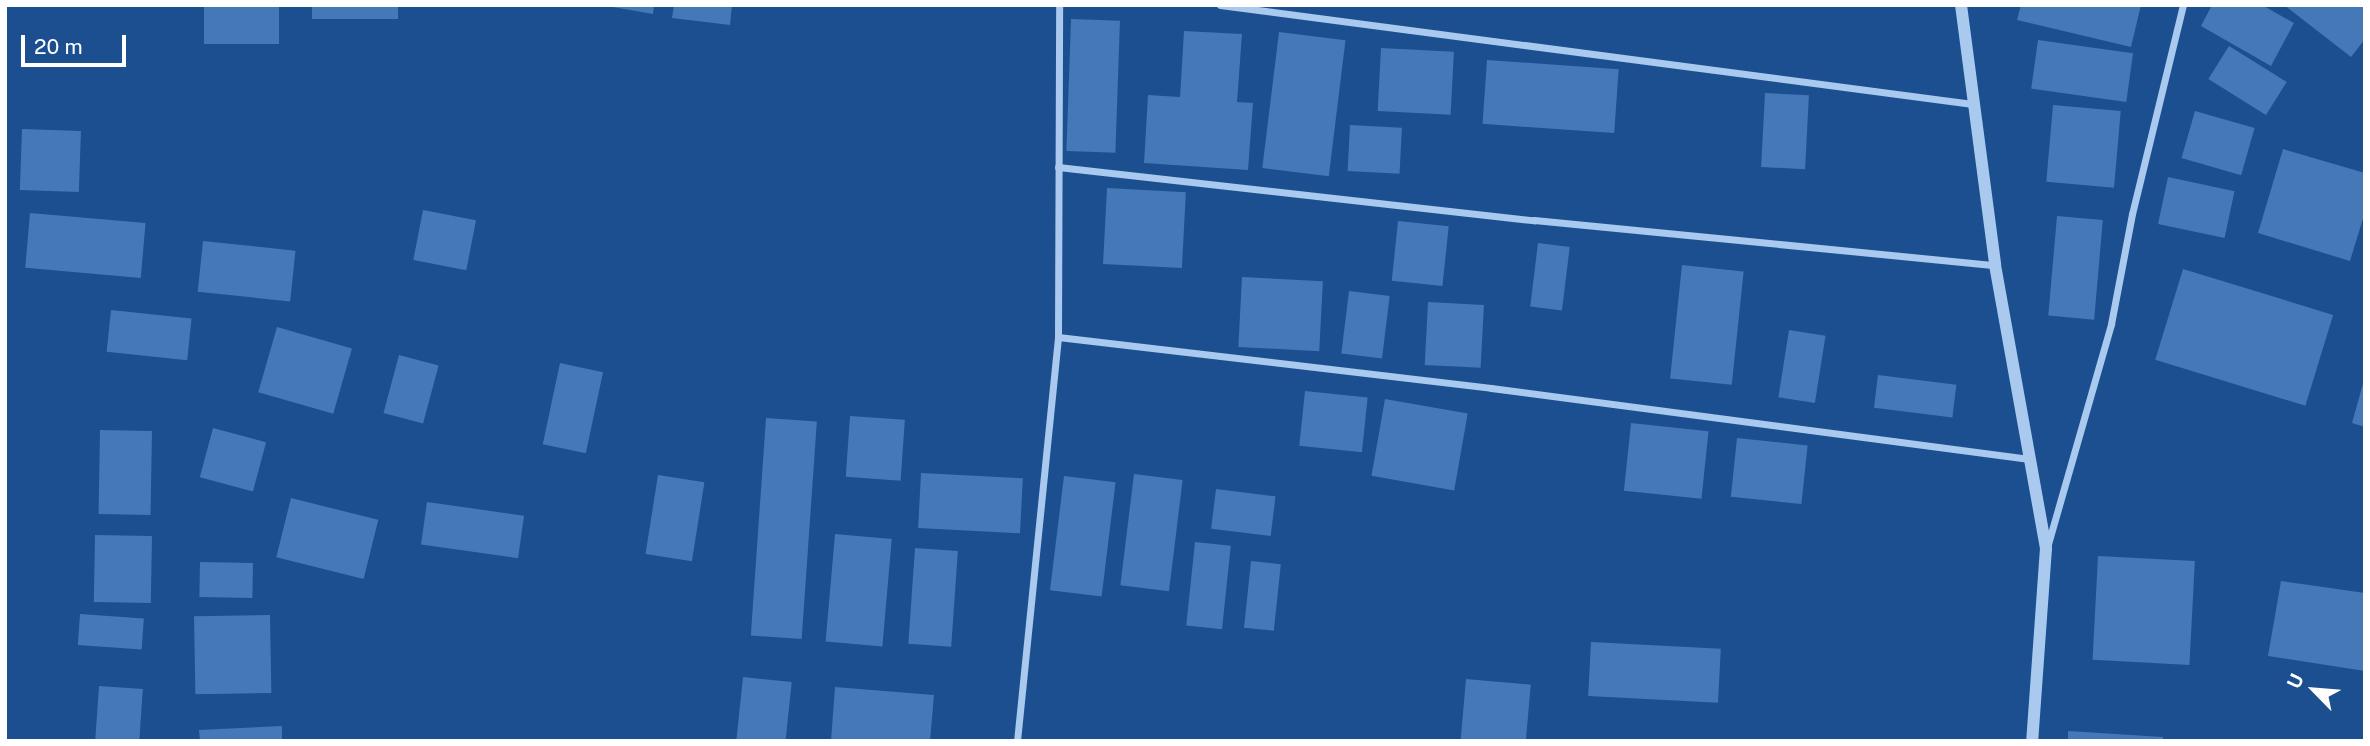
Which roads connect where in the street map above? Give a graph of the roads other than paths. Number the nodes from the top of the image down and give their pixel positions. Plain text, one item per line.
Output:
1 (1059, 5) edge
2 (1220, 5) edge
3 (1961, 5) edge
4 (2183, 5) edge
5 (1973, 104) junction
6 (1058, 167) junction
7 (1995, 265) junction
8 (1058, 337) junction
9 (2029, 459) junction
10 (2046, 548) junction
11 (1017, 741) edge
12 (2032, 741) edge

1 - 6 street
2 - 5 street
3 - 5 street
4 - 10 street
5 - 7 street
6 - 7 street
6 - 8 street
7 - 9 street
8 - 9 street
8 - 11 street
9 - 10 street
10 - 12 street

